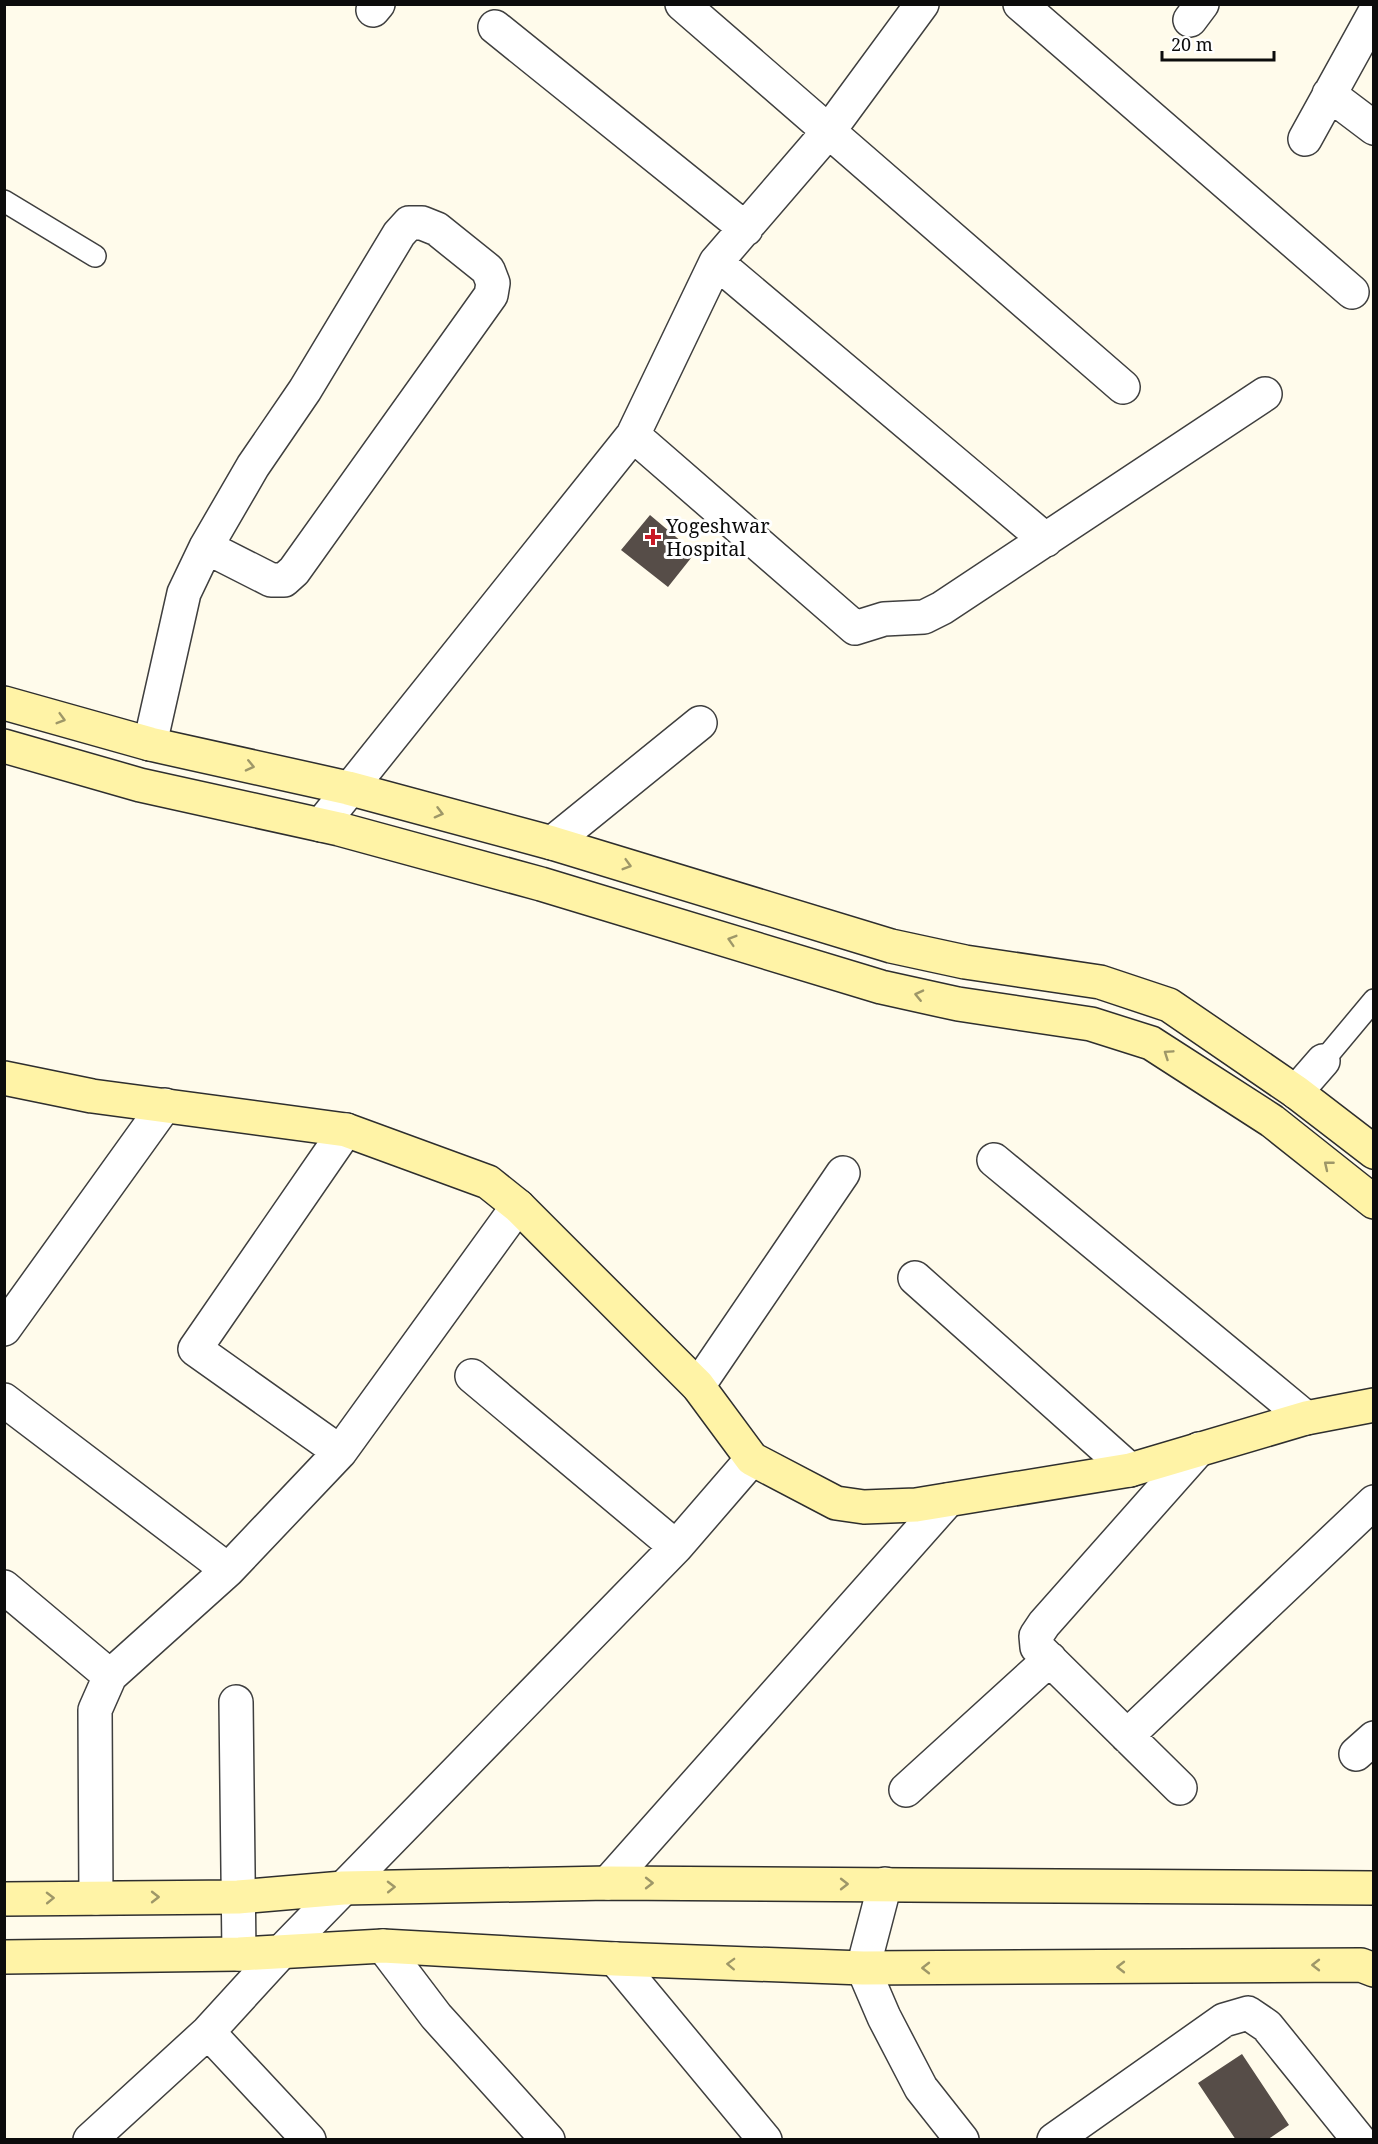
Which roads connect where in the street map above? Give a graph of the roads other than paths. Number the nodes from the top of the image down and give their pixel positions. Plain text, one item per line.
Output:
1 (682, 4) edge
2 (922, 4) edge
3 (1020, 4) edge
4 (1374, 14) edge
5 (495, 27) dead end
6 (1329, 94) junction
7 (1374, 128) edge
8 (828, 132) junction
9 (1305, 140) dead end
10 (4, 201) edge
11 (746, 229) junction
12 (95, 256) dead end
13 (716, 262) junction
14 (1352, 292) dead end
15 (1123, 387) dead end
16 (1265, 394) dead end
17 (633, 435) junction
18 (1046, 540) junction
19 (206, 548) junction
20 (4, 703) edge
21 (700, 723) dead end
22 (150, 744) junction
23 (4, 746) edge
24 (348, 788) junction
25 (321, 825) junction
26 (552, 843) junction
27 (965, 962) junction
28 (1374, 1000) edge
29 (958, 1004) junction
30 (1323, 1061) joint
31 (4, 1078) edge
32 (1296, 1092) junction
33 (165, 1105) junction
34 (346, 1130) junction
35 (1374, 1152) edge
36 (994, 1160) dead end
37 (843, 1173) dead end
38 (1374, 1202) edge
39 (518, 1206) junction
40 (915, 1278) dead end
41 (4, 1329) edge
42 (472, 1376) dead end
43 (698, 1386) junction
44 (4, 1400) edge
45 (1374, 1405) edge
46 (1306, 1418) junction
47 (1199, 1449) junction
48 (340, 1452) junction
49 (752, 1459) junction
50 (1130, 1470) junction
51 (948, 1500) junction
52 (1374, 1502) edge
53 (676, 1547) junction
54 (228, 1570) junction
55 (4, 1587) edge
56 (1050, 1659) junction
57 (110, 1676) junction
58 (236, 1702) dead end
59 (1127, 1736) junction
60 (1180, 1788) dead end
61 (906, 1790) dead end
62 (608, 1883) junction
63 (885, 1884) junction
64 (344, 1888) junction
65 (1374, 1888) edge
66 (238, 1897) junction
67 (96, 1898) junction
68 (4, 1899) edge
69 (383, 1946) junction
70 (282, 1951) junction
71 (239, 1954) junction
72 (4, 1957) edge
73 (615, 1959) junction
74 (863, 1968) junction
75 (1374, 1970) edge
76 (208, 2032) junction
77 (90, 2139) edge
78 (309, 2139) edge
79 (548, 2139) edge
80 (765, 2139) edge
81 (962, 2139) edge
82 (1054, 2139) edge
83 (1359, 2139) edge

1 - 8 street
2 - 8 street
3 - 14 street
4 - 6 street
5 - 11 street
6 - 7 street
6 - 9 street
8 - 11 street
8 - 15 street
10 - 12 lane
11 - 13 street
13 - 17 street
13 - 18 street
16 - 18 street
17 - 18 street
17 - 24 street
19 - 19 street
19 - 22 street
20 -> 22 street
21 - 26 street
22 -> 24 street
23 - 25 street
24 - 25 street
24 -> 26 street
29 -> 25 street
26 -> 27 street
27 - 29 street
27 - 32 street
28 - 30 lane
38 -> 29 street
30 - 32 street
31 - 33 street
32 - 35 street
33 - 34 street
33 - 41 street
34 - 39 street
34 - 48 street
36 - 46 street
37 - 43 street
39 - 43 street
39 - 48 street
40 - 50 street
42 - 53 street
43 - 49 street
44 - 54 street
45 - 46 street
46 - 47 street
47 - 50 street
47 - 56 street
48 - 54 street
49 - 51 street
49 - 53 street
50 - 51 street
51 - 62 street
52 - 59 street
53 - 64 street
54 - 57 street
55 - 57 street
56 - 59 street
56 - 61 street
57 - 67 street
58 - 66 street
59 - 60 street
62 -> 63 street
64 -> 62 street
63 - 65 street
63 - 74 street
64 - 66 street
64 - 70 street
67 -> 66 street
66 - 71 street
68 -> 67 street
69 - 70 street
69 - 73 street
69 - 79 street
70 - 71 street
70 - 76 street
71 - 72 street
74 -> 73 street
73 - 80 street
75 -> 74 street
74 - 81 street
76 - 77 street
76 - 78 street
82 - 83 street

